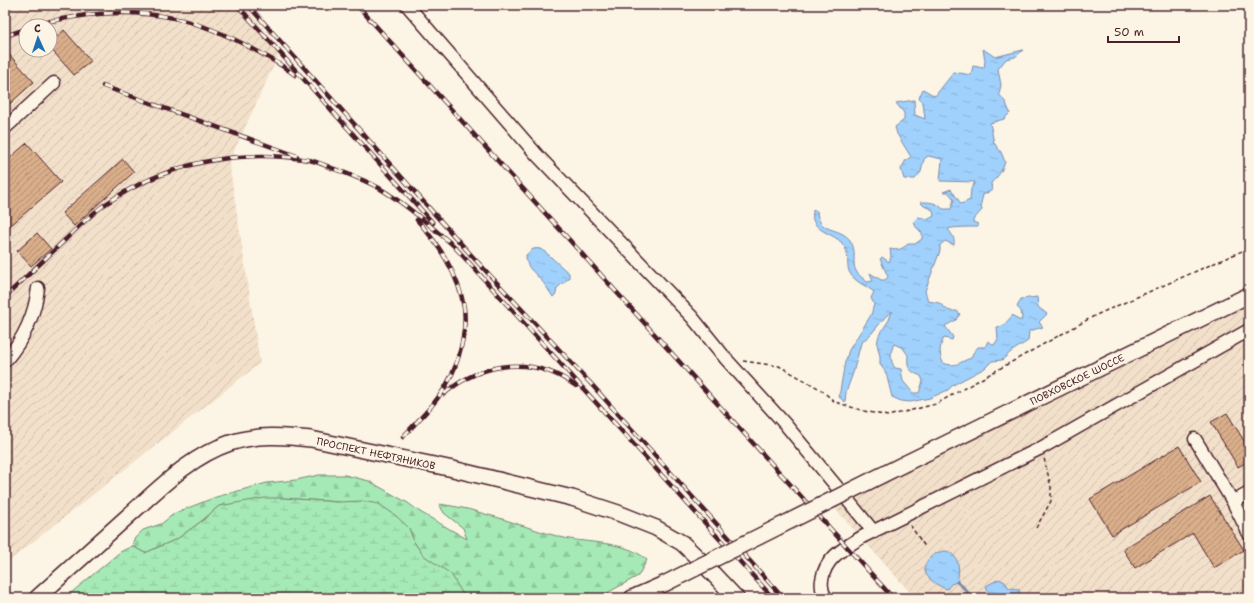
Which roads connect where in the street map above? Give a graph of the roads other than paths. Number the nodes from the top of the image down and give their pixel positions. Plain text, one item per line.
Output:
1 (407, 5) edge
2 (54, 83) dead end
3 (5, 128) edge
4 (38, 288) dead end
5 (1249, 295) edge
6 (1249, 330) edge
7 (5, 361) edge
8 (1196, 439) dead end
9 (1249, 493) edge
10 (1233, 502) junction
11 (874, 532) junction
12 (1249, 534) edge
13 (37, 598) edge
14 (632, 598) edge
15 (736, 598) edge
16 (826, 598) edge

1 - 11 lane
2 - 3 lane
4 - 7 lane
5 - 14 main road, ПОВХОВСКОЕ ШОССЕ, bridge
6 - 11 lane
8 - 10 lane
9 - 10 lane
10 - 12 lane
11 - 16 lane
13 - 15 main road, ПРОСПЕКТ НЕФТЯНИКОВ

